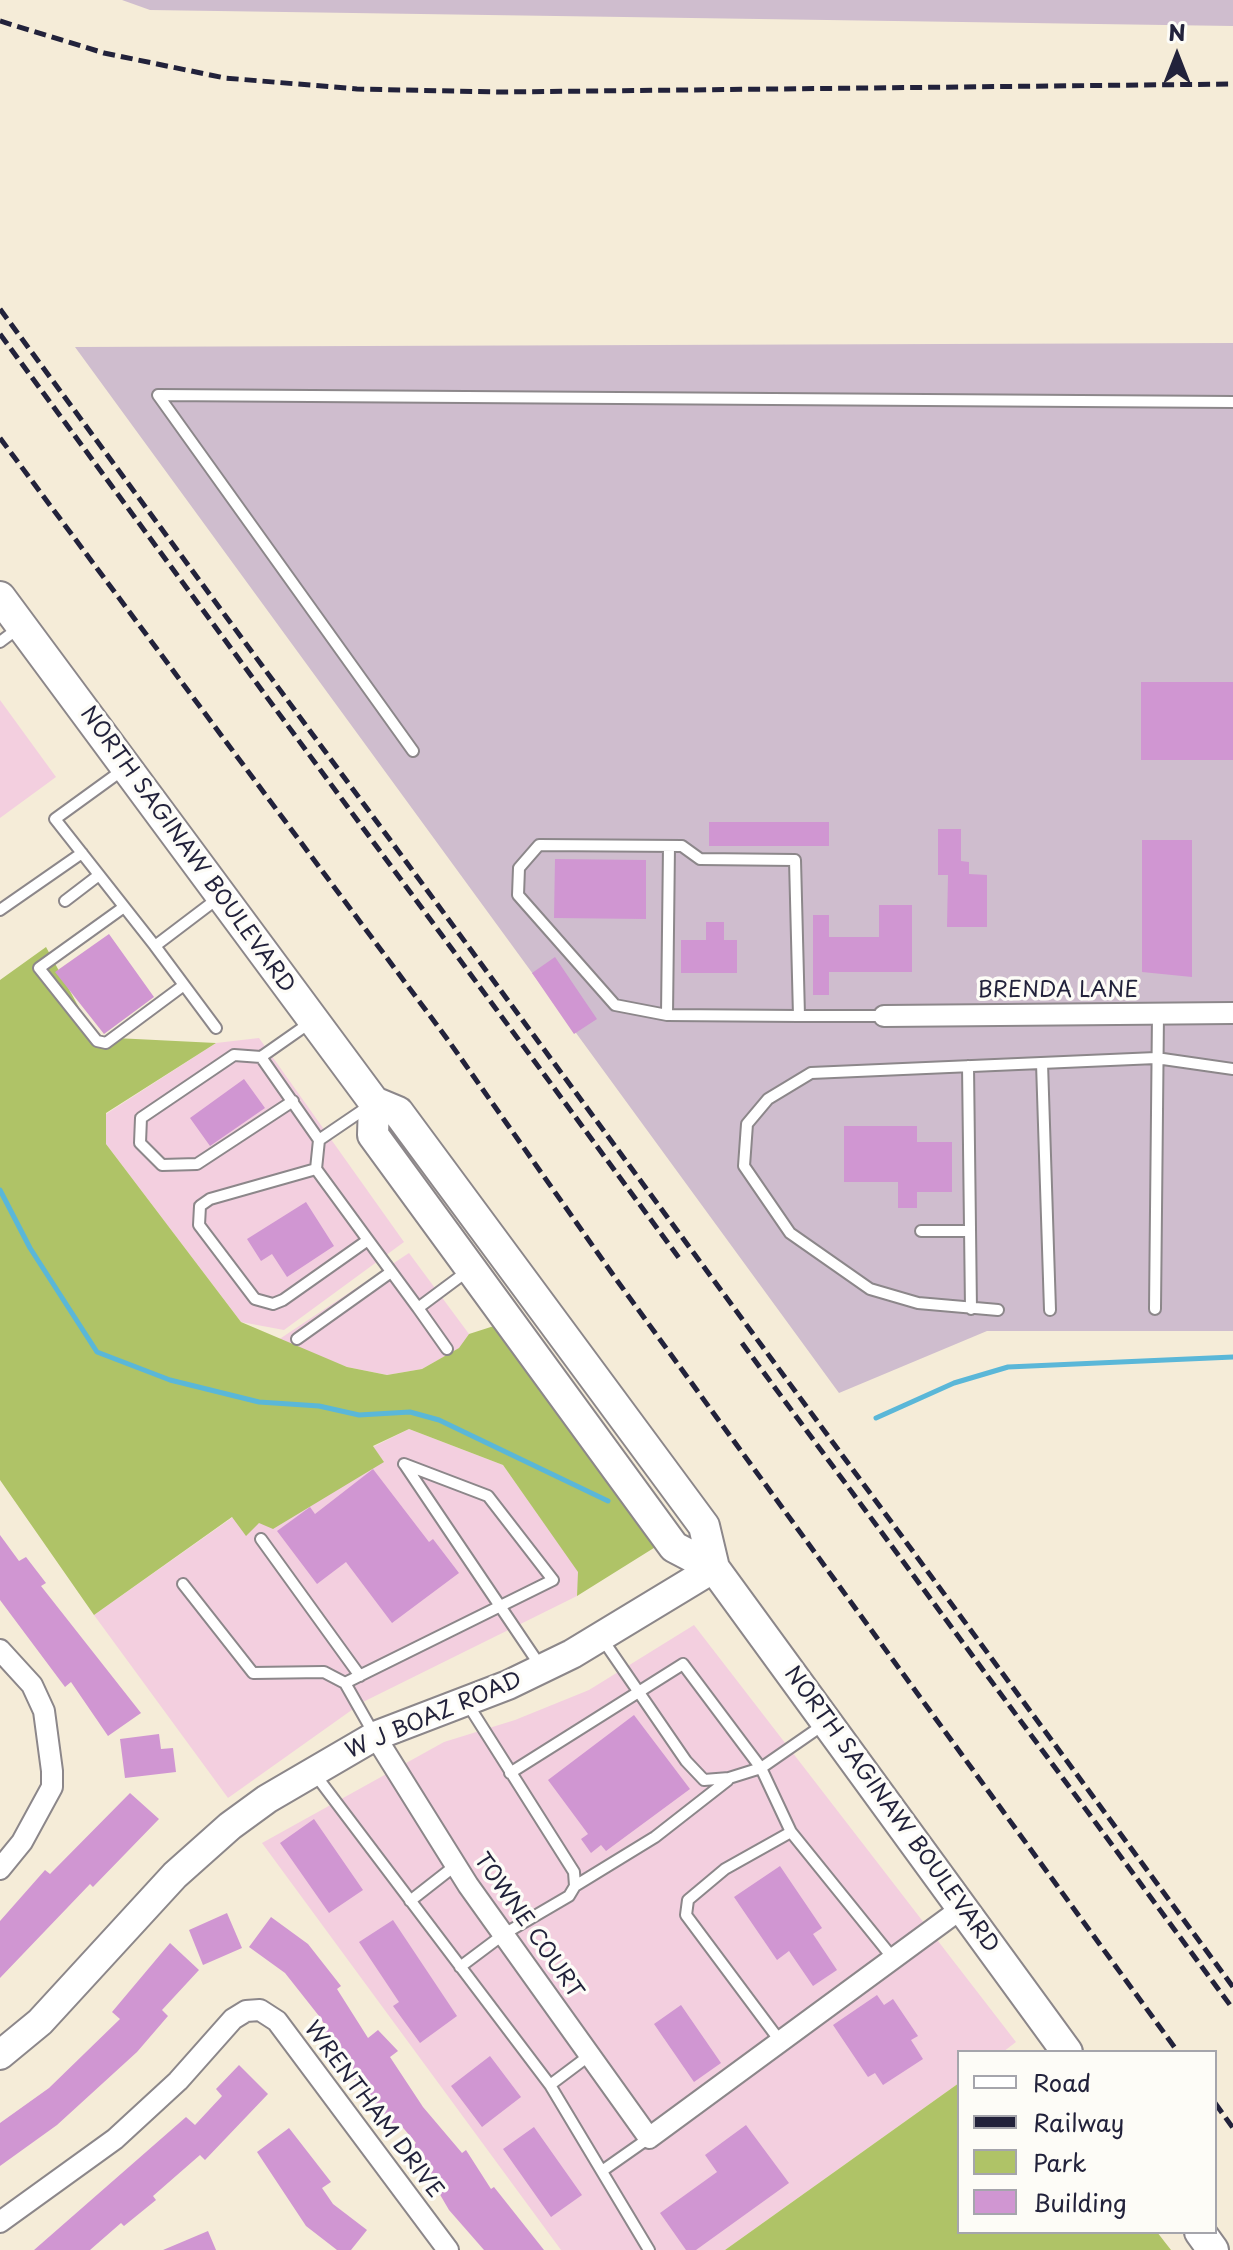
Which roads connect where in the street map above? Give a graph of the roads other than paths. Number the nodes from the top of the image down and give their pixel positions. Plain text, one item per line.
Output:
1 (1233, 402) edge
2 (0, 597) edge
3 (11, 634) edge
4 (413, 751) dead end
5 (126, 768) junction
6 (669, 846) junction
7 (82, 853) junction
8 (99, 875) junction
9 (221, 896) junction
10 (65, 901) dead end
11 (124, 907) junction
12 (0, 910) edge
13 (155, 946) junction
14 (184, 985) junction
15 (1233, 1013) edge
16 (1158, 1014) junction
17 (667, 1015) junction
18 (799, 1016) junction
19 (884, 1016) joint
20 (313, 1021) junction
21 (216, 1028) dead end
22 (261, 1057) junction
23 (1156, 1058) junction
24 (1042, 1063) junction
25 (968, 1066) junction
26 (1233, 1069) edge
27 (293, 1101) junction
28 (374, 1102) junction
29 (319, 1140) junction
30 (316, 1169) junction
31 (921, 1231) dead end
32 (970, 1231) junction
33 (368, 1240) junction
34 (471, 1269) junction
35 (391, 1272) junction
36 (418, 1308) junction
37 (971, 1309) junction
38 (1155, 1309) dead end
39 (998, 1310) dead end
40 (1050, 1310) dead end
41 (297, 1339) dead end
42 (447, 1349) dead end
43 (261, 1539) dead end
44 (714, 1568) junction
45 (183, 1584) dead end
46 (501, 1606) junction
47 (602, 1638) junction
48 (0, 1650) edge
49 (542, 1669) junction
50 (360, 1676) junction
51 (345, 1683) junction
52 (637, 1690) junction
53 (466, 1701) junction
54 (827, 1722) junction
55 (375, 1736) junction
56 (761, 1768) junction
57 (313, 1771) junction
58 (510, 1773) junction
59 (729, 1778) junction
60 (791, 1832) junction
61 (456, 1865) junction
62 (0, 1869) edge
63 (575, 1886) junction
64 (410, 1901) junction
65 (962, 1908) junction
66 (504, 1934) junction
67 (892, 1957) junction
68 (460, 1967) junction
69 (780, 2041) junction
70 (1066, 2050) edge
71 (0, 2055) edge
72 (590, 2055) junction
73 (550, 2085) junction
74 (649, 2138) junction
75 (602, 2171) junction
76 (0, 2222) edge
77 (448, 2250) edge
78 (649, 2250) edge

1 - 4 lane
2 - 3 main road, NORTH SAGINAW BOULEVARD
3 - 5 main road, NORTH SAGINAW BOULEVARD
5 - 7 lane
5 - 9 main road, NORTH SAGINAW BOULEVARD
6 - 17 lane
6 - 17 lane
6 - 18 lane
7 - 8 lane
7 - 12 lane
8 - 10 lane
8 - 11 lane
9 - 13 lane
9 - 20 main road, NORTH SAGINAW BOULEVARD
11 - 13 lane
11 - 14 lane
13 - 14 lane
14 - 21 lane
15 - 16 street, BRENDA LANE
16 - 19 street, BRENDA LANE
16 - 23 lane
17 - 18 lane
18 - 19 lane
20 - 22 lane
20 - 28 main road, NORTH SAGINAW BOULEVARD
22 - 27 lane
22 - 27 lane
23 - 24 lane
23 - 26 lane
23 - 38 lane
24 - 25 lane
24 - 40 lane
25 - 32 lane
25 - 37 lane
27 - 29 lane
28 - 29 lane
28 - 34 main road, NORTH SAGINAW BOULEVARD
28 - 44 main road, NORTH SAGINAW BOULEVARD
29 - 30 lane
30 - 33 lane
30 - 33 lane
31 - 32 lane
32 - 37 lane
33 - 35 lane
34 - 36 lane
34 - 44 main road, NORTH SAGINAW BOULEVARD
35 - 36 lane
35 - 41 lane
36 - 42 lane
37 - 39 lane
43 - 50 lane
44 - 47 main road, W J BOAZ ROAD
44 - 54 main road, NORTH SAGINAW BOULEVARD
45 - 51 lane
46 - 46 lane
46 - 49 lane
46 - 50 lane
47 - 49 main road, W J BOAZ ROAD
47 - 52 lane
48 - 62 street
49 - 53 main road, W J BOAZ ROAD
50 - 51 lane
51 - 55 lane
52 - 56 lane
52 - 58 lane
52 - 59 lane
53 - 55 main road, W J BOAZ ROAD
53 - 58 lane
54 - 56 lane
54 - 65 main road, NORTH SAGINAW BOULEVARD
55 - 57 main road, W J BOAZ ROAD
55 - 61 street, TOWNE COURT
56 - 59 lane
56 - 60 lane
57 - 64 lane
57 - 71 main road, W J BOAZ ROAD
58 - 63 lane
59 - 63 lane
60 - 67 lane
60 - 69 lane
61 - 64 lane
61 - 66 street, TOWNE COURT
63 - 66 lane
64 - 68 lane
65 - 67 street
65 - 70 main road, NORTH SAGINAW BOULEVARD
66 - 68 lane
66 - 72 street, TOWNE COURT
67 - 69 street
68 - 73 lane
69 - 74 street
72 - 73 lane
72 - 74 street, TOWNE COURT
73 - 75 lane
74 - 75 lane
75 - 78 lane
76 - 77 street, WRENTHAM DRIVE

